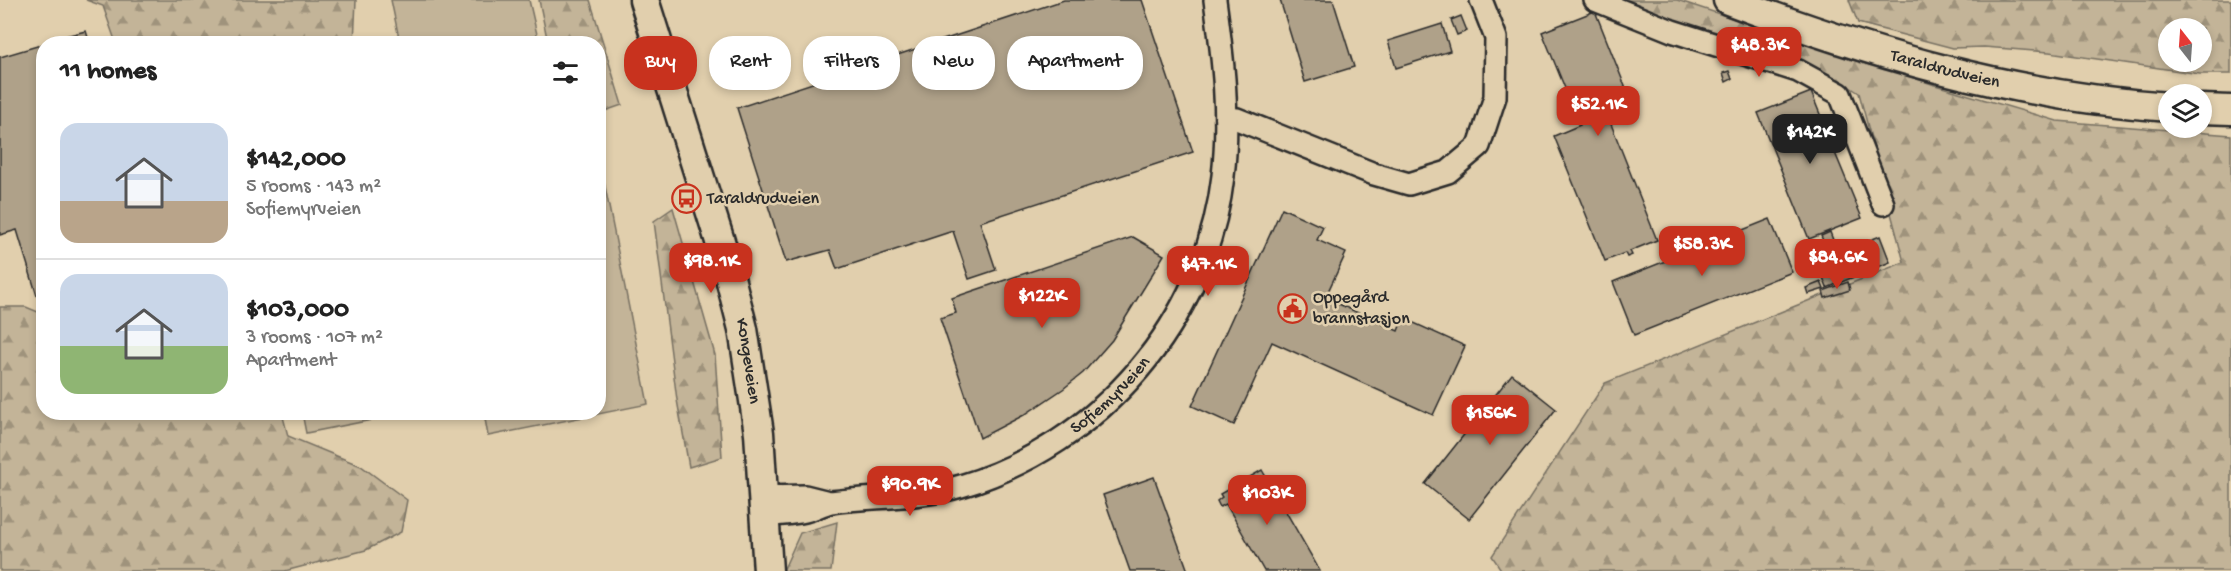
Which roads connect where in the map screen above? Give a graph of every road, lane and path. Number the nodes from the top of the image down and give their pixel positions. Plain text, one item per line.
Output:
1 (1215, 0) edge
2 (1481, 0) edge
3 (1595, 0) edge
4 (1728, 0) edge
5 (650, 7) edge
6 (2158, 106) edge
7 (2212, 109) edge
8 (2231, 110) edge
9 (1226, 118) junction
10 (1883, 204) dead end
11 (764, 506) junction
12 (768, 571) edge

1 - 9 street, Sofiemyrveien
2 - 9 street
3 - 10 street
4 - 6 main road, Taraldrudveien
5 - 11 main road, Kongeveien
7 - 8 main road
9 - 11 street, Sofiemyrveien
11 - 12 main road, Kongeveien

